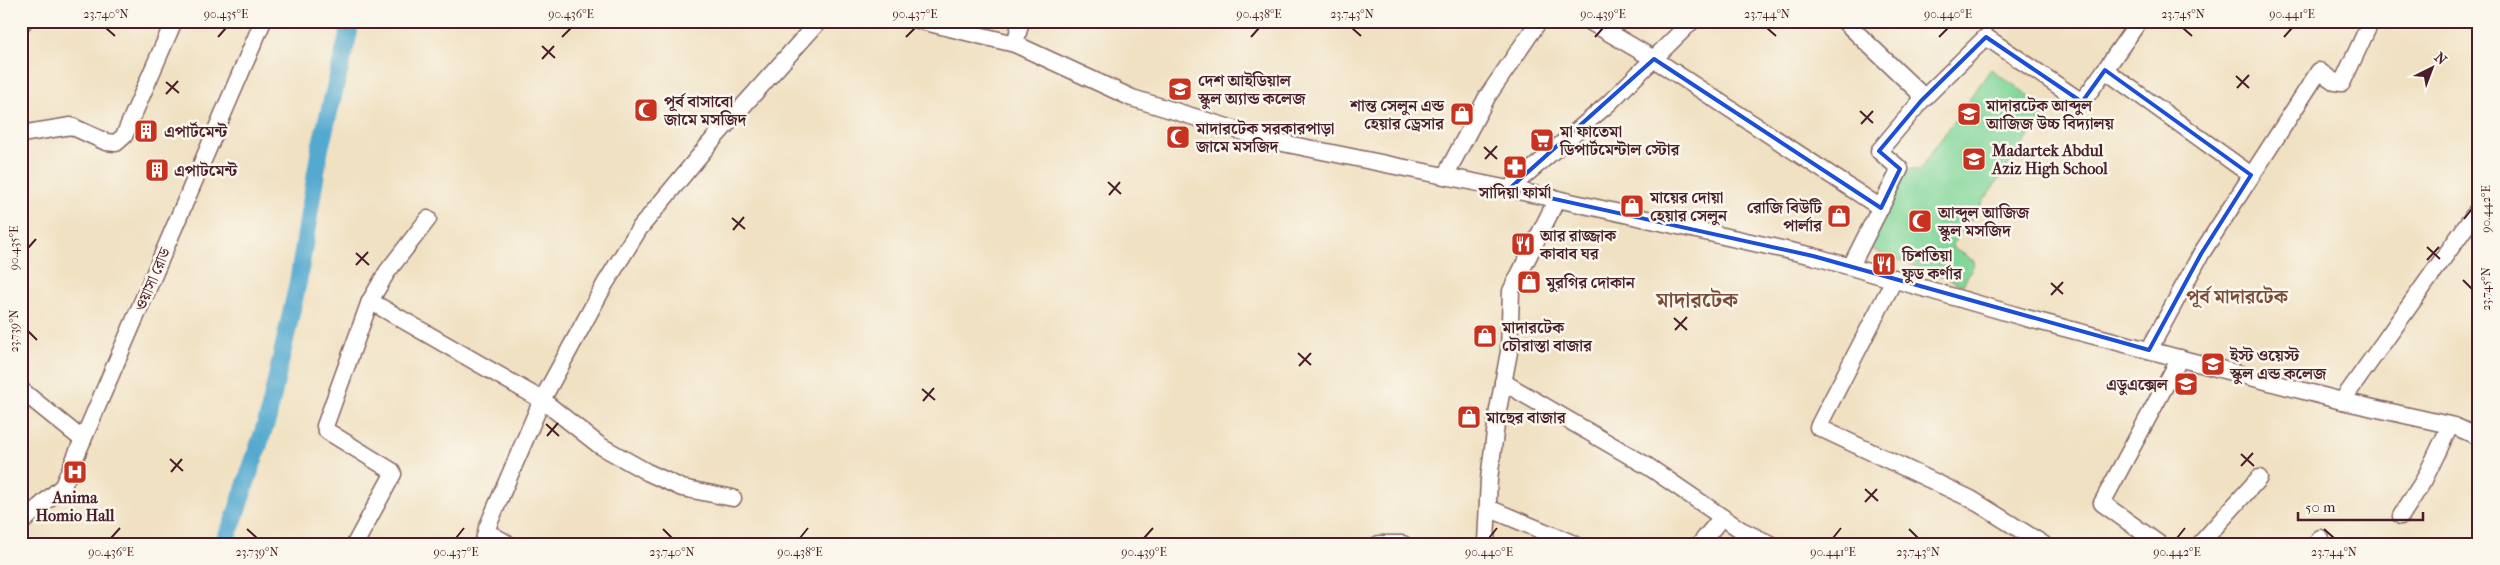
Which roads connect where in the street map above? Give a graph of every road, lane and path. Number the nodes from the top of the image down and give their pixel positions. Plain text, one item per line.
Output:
1 (24, 21) edge
2 (174, 21) edge
3 (263, 21) edge
4 (818, 21) edge
5 (921, 21) edge
6 (1021, 21) edge
7 (1539, 21) edge
8 (1589, 21) edge
9 (1692, 21) edge
10 (1844, 21) edge
11 (2139, 21) edge
12 (2371, 21) edge
13 (21, 26) edge
14 (1015, 44) junction
15 (1654, 59) junction
16 (2105, 70) junction
17 (1925, 98) junction
18 (21, 134) edge
19 (2251, 175) junction
20 (1445, 176) junction
21 (1509, 189) junction
22 (1557, 199) junction
23 (1881, 208) junction
24 (2479, 208) edge
25 (428, 219) dead end
26 (1851, 266) junction
27 (1895, 278) junction
28 (370, 301) junction
29 (2149, 350) junction
30 (2180, 358) junction
31 (1503, 382) junction
32 (22, 393) edge
33 (542, 400) junction
34 (2342, 401) junction
35 (2450, 426) junction
36 (2479, 437) edge
37 (83, 440) junction
38 (2259, 478) dead end
39 (733, 498) dead end
40 (1488, 508) junction
41 (2401, 516) dead end
42 (1722, 517) junction
43 (21, 523) edge
44 (485, 538) edge
45 (355, 544) edge
46 (508, 544) edge
47 (1379, 544) edge
48 (1403, 544) edge
49 (1486, 544) edge
50 (1574, 544) edge
51 (1700, 544) edge
52 (1770, 544) edge
53 (2043, 544) edge
54 (2159, 544) edge
55 (2200, 544) edge

1 - 13 street
2 - 18 street
3 - 37 street, ওয়াসা রোড
4 - 33 street
5 - 14 street
6 - 14 street
7 - 20 street
8 - 15 street
9 - 15 street
10 - 17 street
11 - 16 street
12 - 19 street
14 - 20 street
15 - 21 street
15 - 23 street
16 - 17 street
16 - 19 street
17 - 23 street
19 - 29 street
20 - 21 street
21 - 22 street
22 - 26 street
22 - 31 street
23 - 26 street
24 - 34 street
25 - 28 street
26 - 27 street
27 - 29 street
27 - 53 street
28 - 33 street
28 - 45 street
29 - 30 street
30 - 34 street
30 - 54 street
31 - 40 street
31 - 42 street
32 - 37 street
33 - 39 street
33 - 44 street
34 - 35 street
35 - 36 street
35 - 41 street
37 - 43 street, ওয়াসা রোড
38 - 55 street
40 - 49 street
40 - 50 street
42 - 51 street
42 - 52 street
44 - 46 street
47 - 48 street

